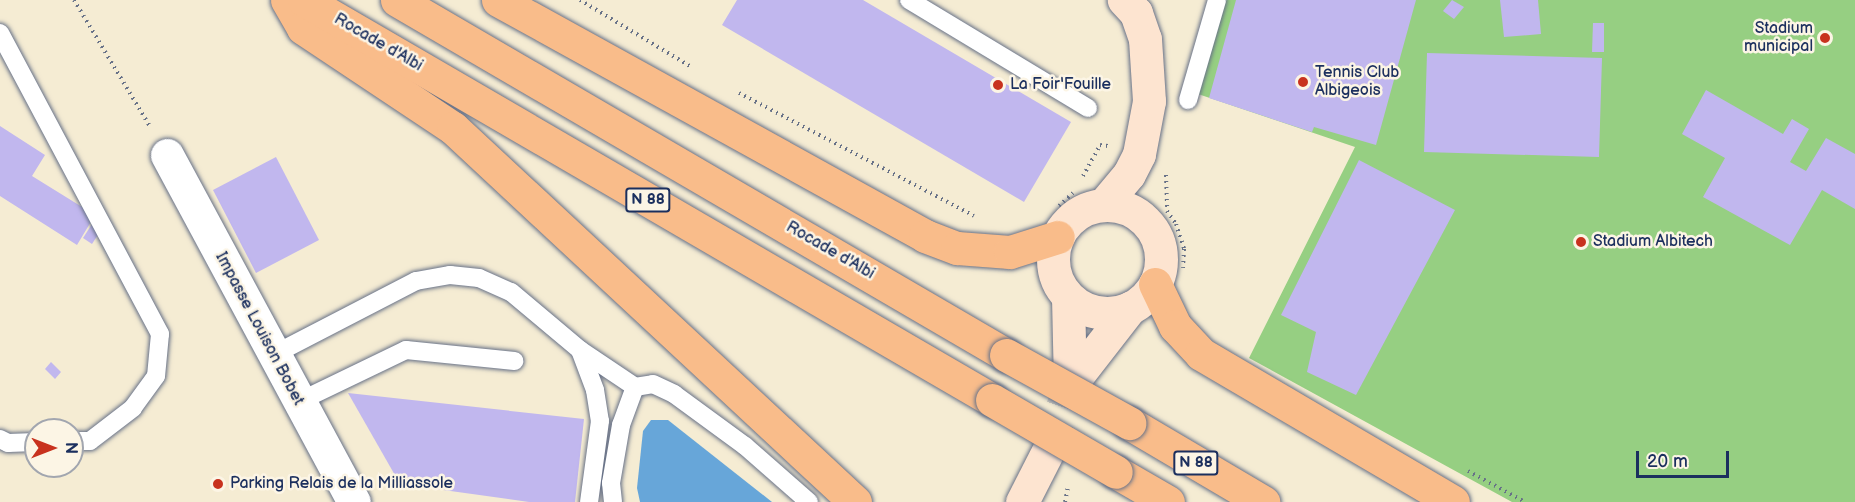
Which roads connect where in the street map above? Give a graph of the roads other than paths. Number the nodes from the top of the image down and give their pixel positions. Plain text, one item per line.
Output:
1 (287, 0) edge
2 (304, 0) edge
3 (397, 0) edge
4 (498, 0) edge
5 (909, 0) edge
6 (1217, 0) edge
7 (1136, 4) edge
8 (0, 33) edge
9 (1188, 100) dead end
10 (1088, 108) dead end
11 (167, 155) road end
12 (1153, 160) junction
13 (1103, 205) junction
14 (1055, 225) junction
15 (1155, 234) junction
16 (1169, 280) junction
17 (1068, 297) junction
18 (1130, 308) junction
19 (580, 350) junction
20 (273, 355) junction
21 (514, 361) dead end
22 (635, 387) junction
23 (298, 402) junction
24 (0, 439) edge
25 (84, 441) edge
26 (24, 443) edge
27 (1057, 494) edge
28 (354, 502) edge
29 (589, 502) edge
30 (613, 502) edge
31 (809, 502) edge
32 (855, 502) edge
33 (1022, 502) edge
34 (1168, 502) edge
35 (1263, 502) edge
36 (1453, 502) edge

1 - 32 highway
2 - 34 highway, Rocade d'Albi / N 88, bridge
3 - 35 highway, Rocade d'Albi / N 88, bridge
4 - 14 highway
5 - 10 lane
6 - 9 lane
7 - 12 main road
8 - 25 lane
11 - 20 street, Impasse Louison Bobet
12 - 13 main road
12 - 15 main road
13 - 14 main road
13 - 15 main road
14 - 17 main road
15 - 16 main road
16 - 18 main road
16 - 36 highway
17 - 18 main road
17 - 18 main road
19 - 20 lane
19 - 22 lane
19 - 29 lane
20 - 23 street, Impasse Louison Bobet
21 - 23 lane
22 - 30 lane
22 - 31 lane
23 - 28 street, Impasse Louison Bobet
24 - 26 lane
27 - 33 main road

